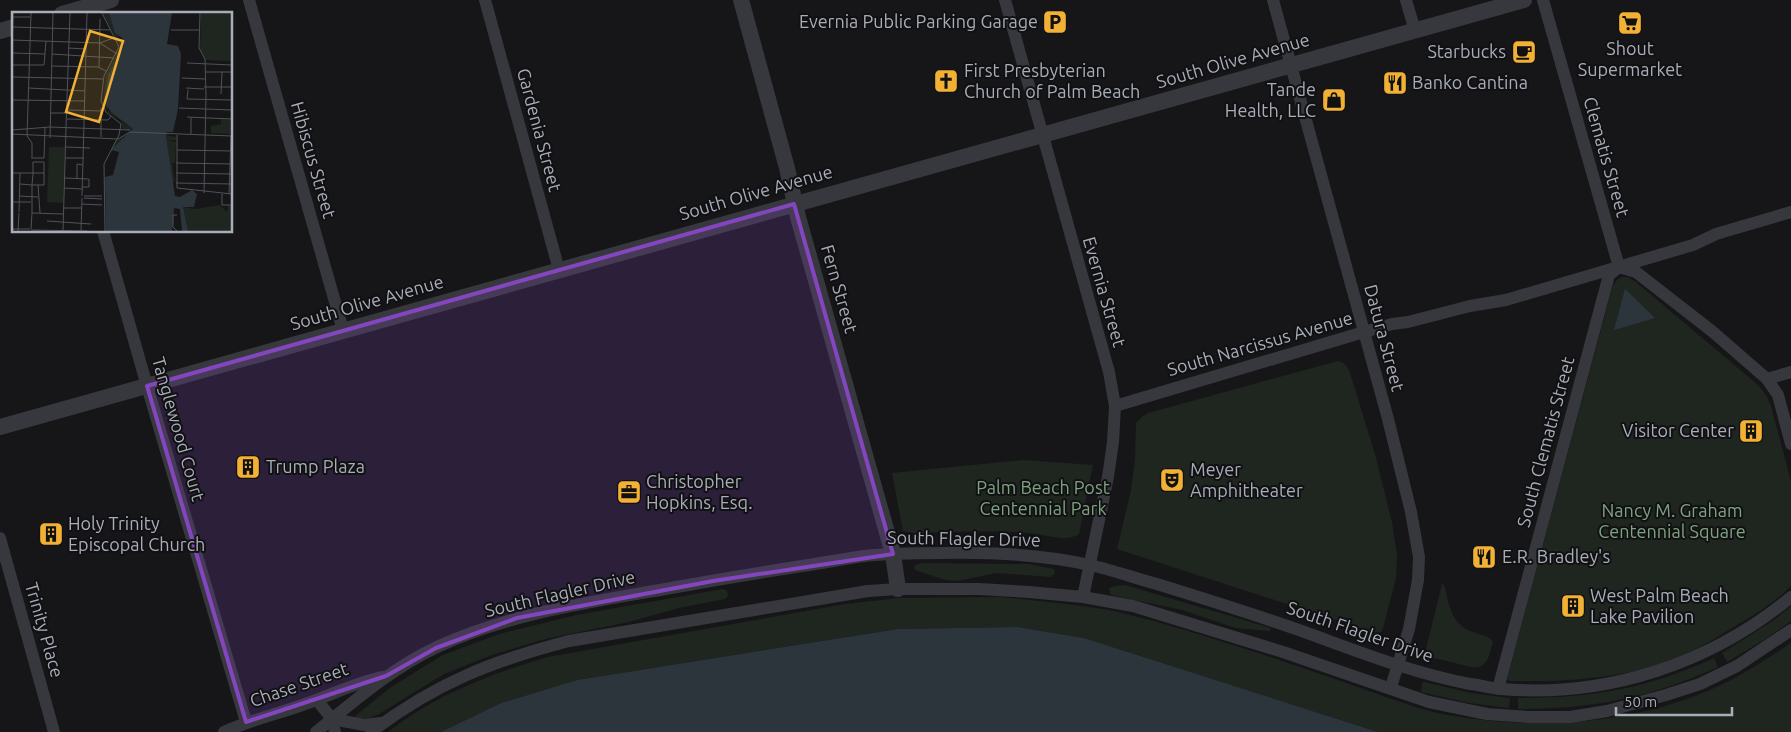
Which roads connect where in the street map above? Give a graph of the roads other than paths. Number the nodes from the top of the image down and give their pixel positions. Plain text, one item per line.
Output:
1 (111, 0) edge
2 (250, 0) edge
3 (485, 0) edge
4 (741, 0) edge
5 (1005, 0) edge
6 (1273, 0) edge
7 (1406, 0) edge
8 (1524, 0) edge
9 (1543, 0) edge
10 (69, 12) edge
11 (1414, 31) junction
12 (1291, 66) junction
13 (1042, 135) junction
14 (794, 204) junction
15 (1791, 212) edge
16 (103, 232) edge
17 (1619, 267) junction
18 (559, 270) junction
19 (343, 330) junction
20 (1364, 332) junction
21 (1791, 372) edge
22 (1767, 379) junction
23 (147, 386) junction
24 (1115, 406) junction
25 (0, 427) edge
26 (1791, 444) edge
27 (0, 538) edge
28 (893, 554) junction
29 (1091, 565) junction
30 (898, 589) junction
31 (1083, 597) junction
32 (1791, 597) edge
33 (1791, 630) edge
34 (1398, 666) junction
35 (386, 676) junction
36 (1391, 687) junction
37 (1498, 689) junction
38 (317, 700) junction
39 (332, 719) junction
40 (246, 722) junction
41 (384, 723) junction
42 (54, 732) edge
43 (224, 732) edge
44 (316, 732) edge
45 (334, 732) edge
46 (371, 732) edge

1 - 10 street
2 - 19 street, Hibiscus Street
3 - 18 street, Gardenia Street
4 - 14 street, Fern Street
5 - 13 street, Evernia Street
6 - 12 street, Datura Street
7 - 11 street
8 - 11 street, South Olive Avenue
9 - 17 street, Clematis Street
11 - 12 street, South Olive Avenue
12 - 13 street, South Olive Avenue
12 - 20 street, Datura Street
13 - 14 street, South Olive Avenue
13 - 24 street, Evernia Street
14 - 18 street, South Olive Avenue
14 - 28 street, Fern Street
15 - 17 street, South Narcissus Avenue
16 - 23 street, Tanglewood Court
17 - 20 street, South Narcissus Avenue
17 - 22 street
17 - 37 street, South Clematis Street
18 - 19 street, South Olive Avenue
19 - 23 street, South Olive Avenue
20 - 24 street, South Narcissus Avenue
20 - 34 street, Datura Street
21 - 22 street
22 - 26 street
23 - 25 street, South Olive Avenue
23 - 40 street, Tanglewood Court
24 - 29 street, Evernia Street
27 - 42 street, Trinity Place
28 - 29 street, South Flagler Drive
28 - 30 street, Fern Street
28 - 35 street, South Flagler Drive
29 - 31 street, Evernia Street
29 - 34 street, South Flagler Drive
30 - 31 street
30 - 41 street
31 - 36 street
32 - 37 street, South Flagler Drive
33 - 36 street
34 - 36 street, Datura Street
34 - 37 street, South Flagler Drive
35 - 38 street, Chase Street
35 - 39 street, South Flagler Drive
38 - 39 street
38 - 40 street, Chase Street
39 - 41 street
39 - 44 street, South Flagler Drive
39 - 45 street
40 - 43 street, Chase Street
41 - 46 street

